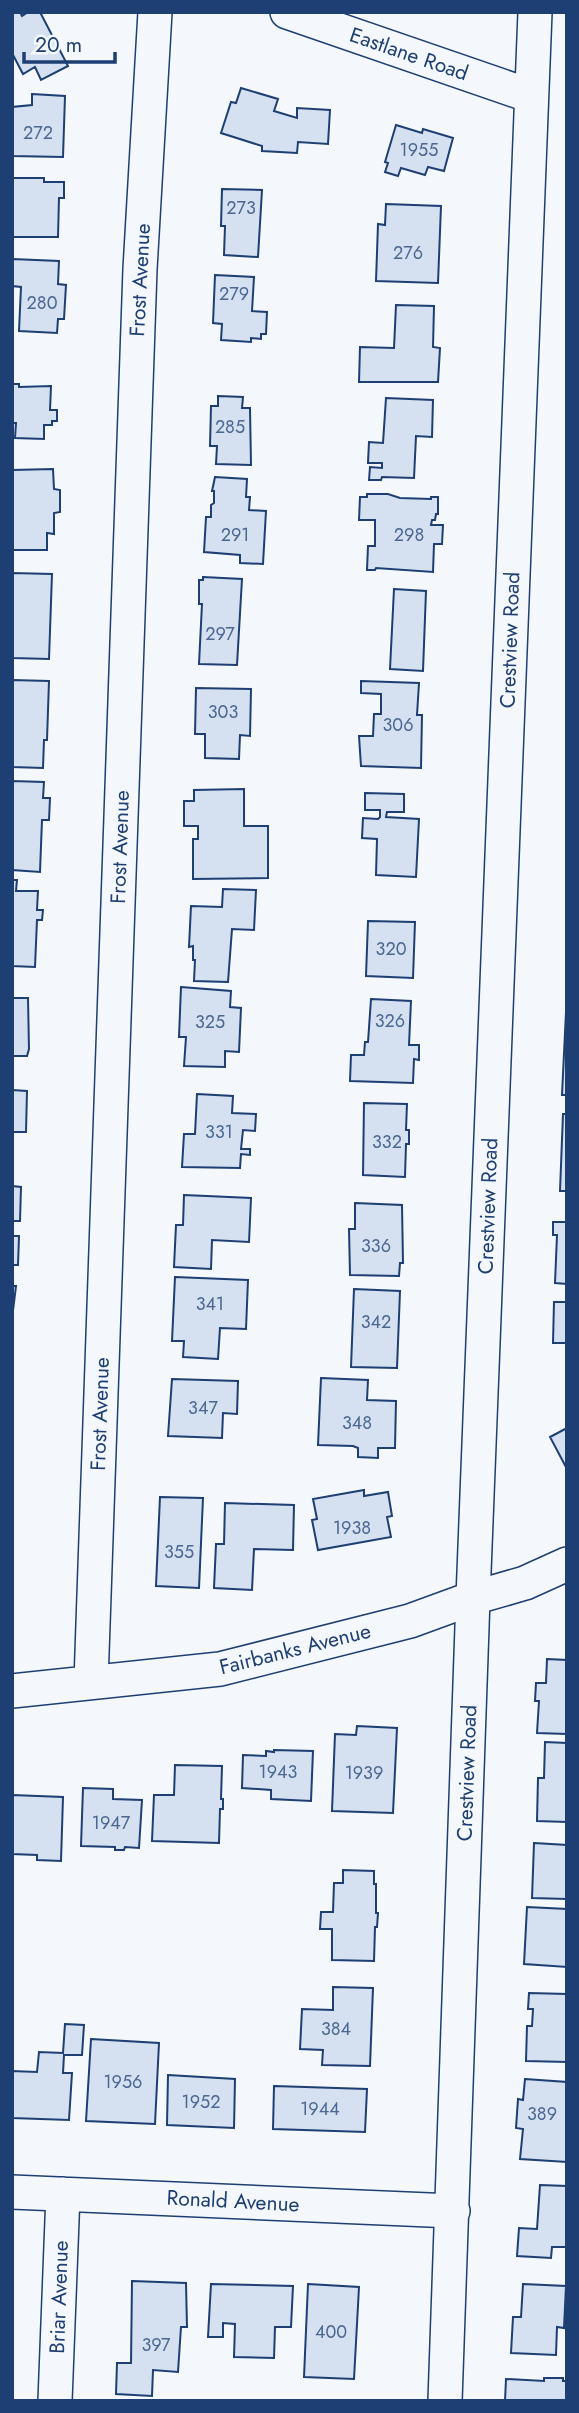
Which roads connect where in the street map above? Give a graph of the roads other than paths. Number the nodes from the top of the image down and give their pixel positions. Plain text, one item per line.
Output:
1 (155, 12) edge
2 (287, 12) edge
3 (535, 12) edge
4 (531, 96) junction
5 (567, 1564) edge
6 (473, 1598) junction
7 (91, 1682) junction
8 (12, 1691) edge
9 (12, 2192) edge
10 (63, 2194) junction
11 (453, 2211) junction
12 (55, 2401) edge
13 (445, 2401) edge

1 - 7 street, Frost Avenue
2 - 4 street, Eastlane Road
3 - 4 street, Crestview Road
4 - 6 street, Crestview Road
5 - 6 street, Fairbanks Avenue
6 - 7 street, Fairbanks Avenue
6 - 11 street, Crestview Road
7 - 8 street, Fairbanks Avenue
9 - 10 street, Ronald Avenue
10 - 11 street, Ronald Avenue
10 - 12 street, Briar Avenue
11 - 13 street, Crestview Road

